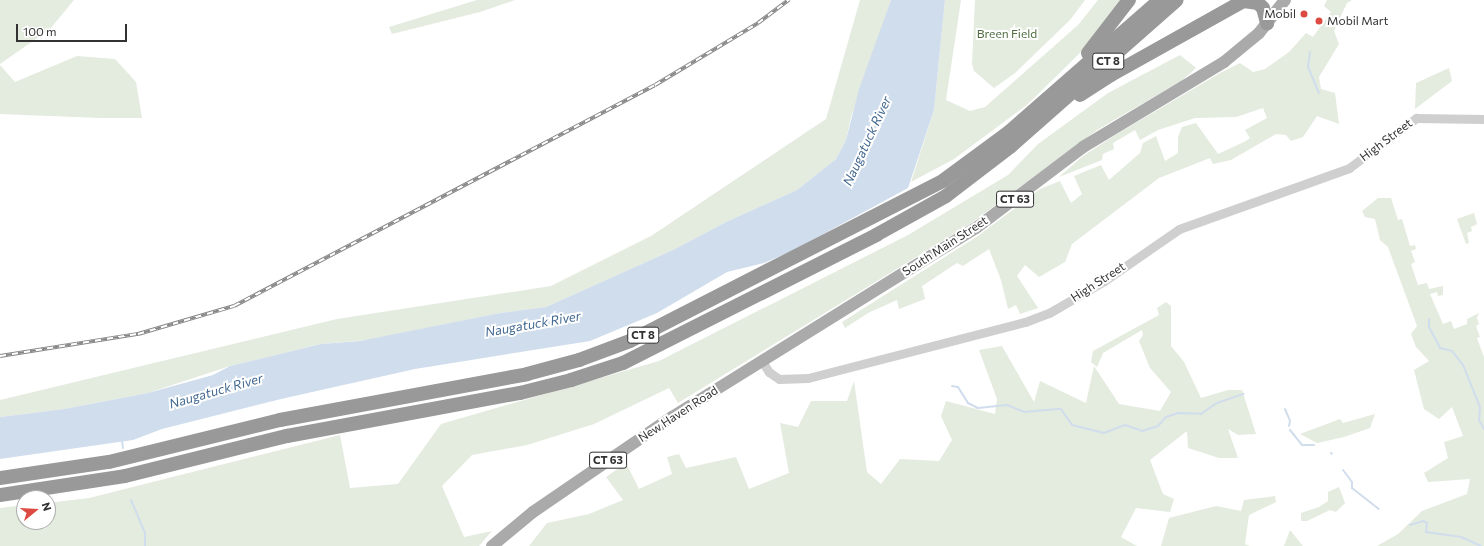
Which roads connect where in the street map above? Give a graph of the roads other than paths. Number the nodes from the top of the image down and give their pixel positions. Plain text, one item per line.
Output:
1 (1129, 0) edge
2 (1160, 0) edge
3 (1177, 0) edge
4 (1244, 0) edge
5 (1285, 0) edge
6 (1267, 24) junction
7 (1484, 119) edge
8 (1039, 121) junction
9 (1009, 132) junction
10 (762, 361) junction
11 (730, 380) joint
12 (0, 478) edge
13 (0, 495) edge
14 (492, 546) edge

1 - 9 highway
2 - 9 highway, CT 8
3 - 8 highway, CT 8
4 - 6 highway
4 - 8 highway
5 - 6 main road, South Main Street / CT 63
6 - 10 main road, South Main Street / CT 63
7 - 10 street, High Street
8 - 13 highway, CT 8
9 - 12 highway, CT 8
10 - 11 main road, South Main Street / CT 63
11 - 14 main road, New Haven Road / CT 63

